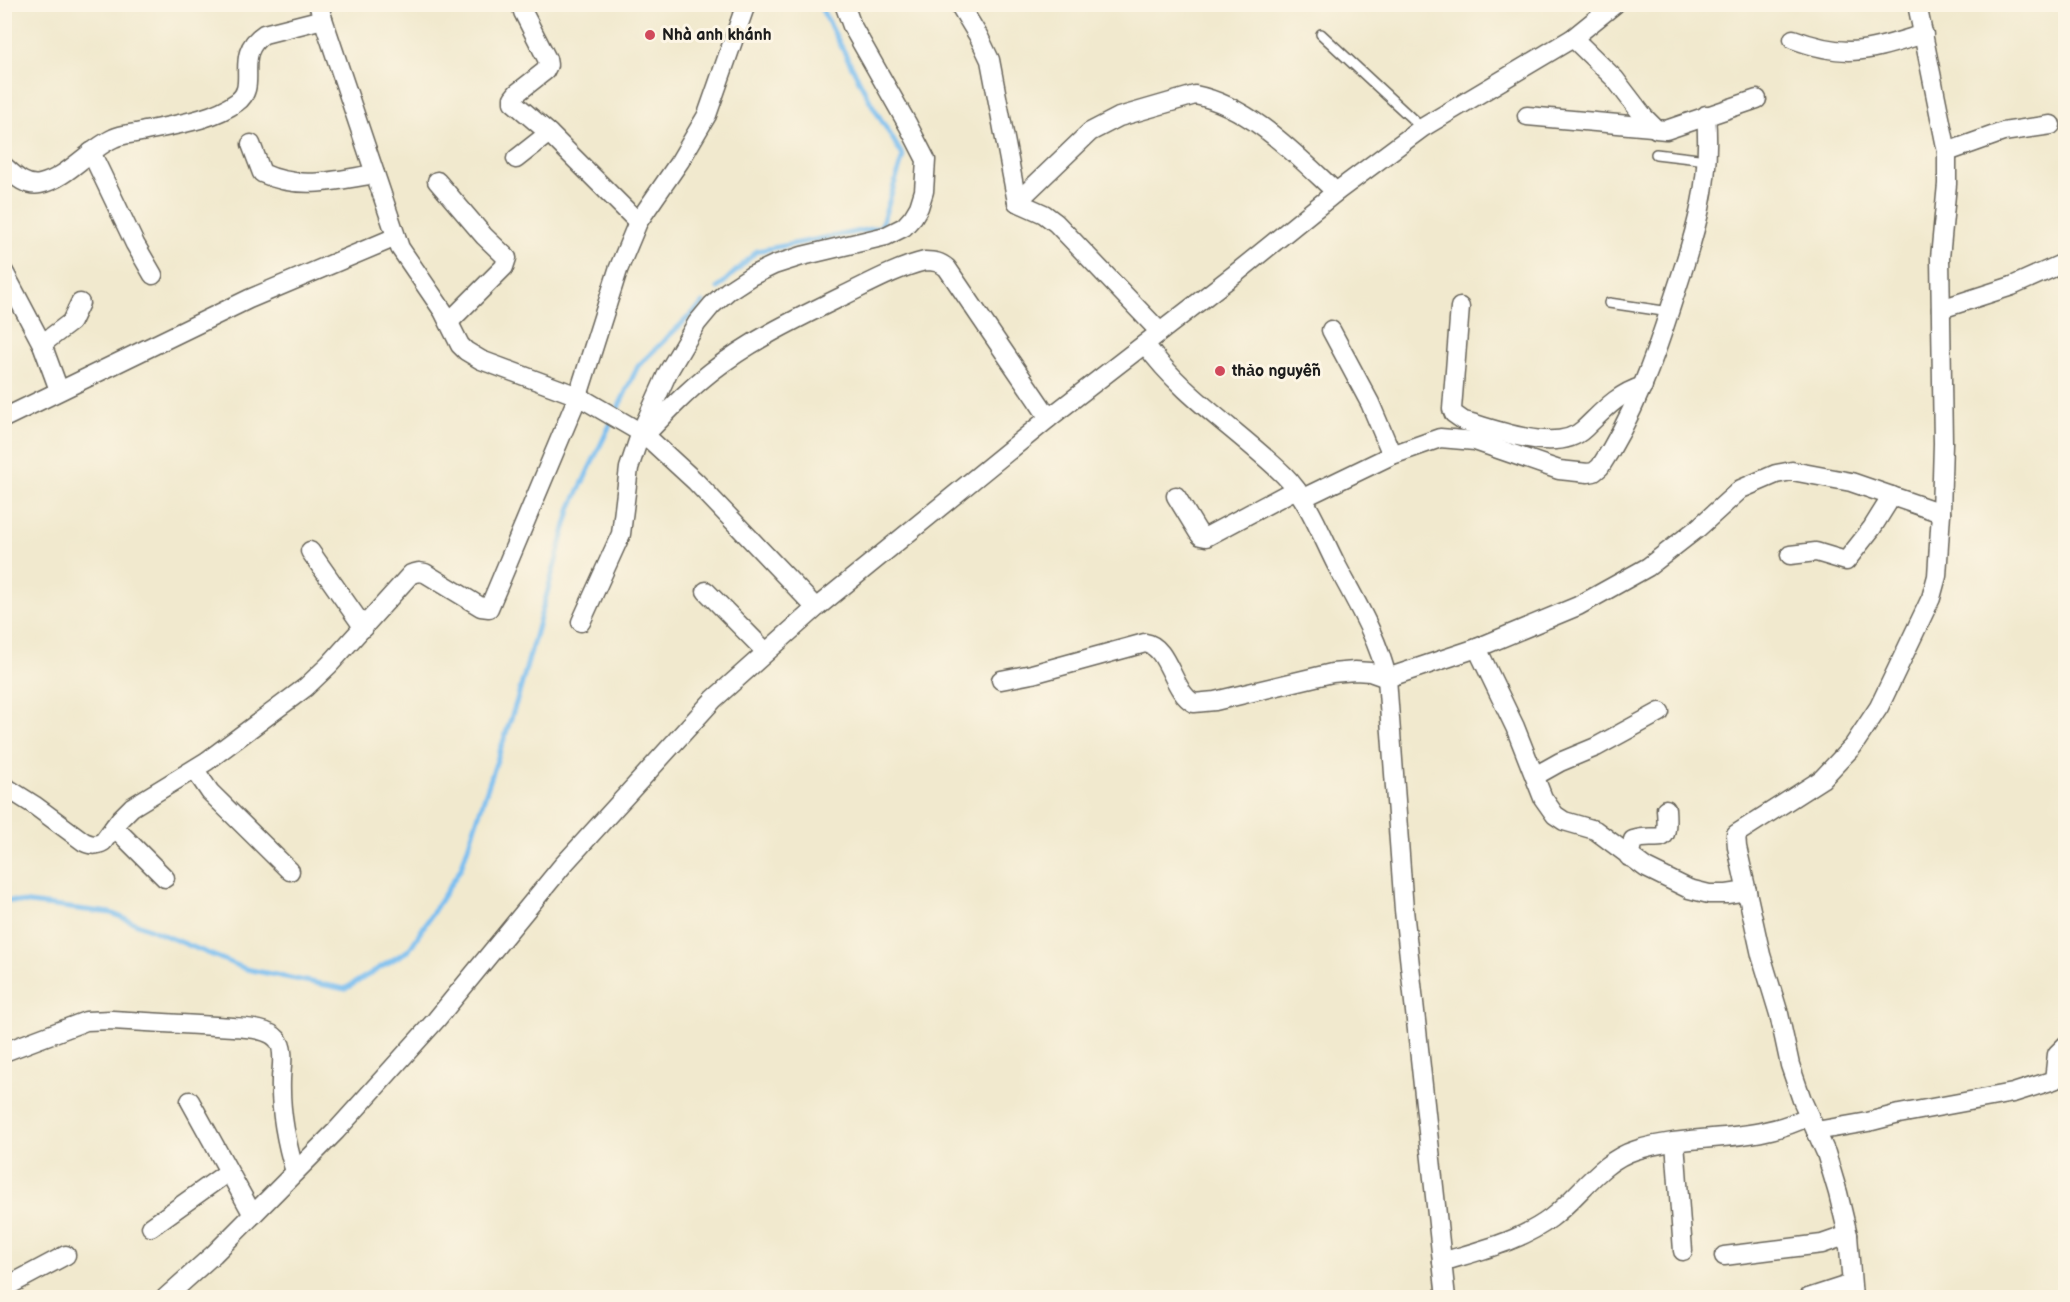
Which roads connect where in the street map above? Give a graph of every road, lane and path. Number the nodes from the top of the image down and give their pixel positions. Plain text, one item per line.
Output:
1 (746, 4) edge
2 (844, 4) edge
3 (959, 4) edge
4 (1615, 4) edge
5 (1917, 4) edge
6 (321, 12) edge
7 (522, 12) dead end
8 (1321, 34) dead end
9 (1924, 34) junction
10 (1573, 38) junction
11 (1793, 39) dead end
12 (1757, 99) dead end
13 (1706, 115) junction
14 (1527, 116) dead end
15 (2051, 125) dead end
16 (1652, 127) junction
17 (1422, 128) junction
18 (549, 133) junction
19 (251, 144) dead end
20 (91, 152) junction
21 (1947, 152) junction
22 (1656, 154) dead end
23 (516, 159) dead end
24 (1708, 160) junction
25 (4, 166) edge
26 (375, 174) junction
27 (437, 181) dead end
28 (1336, 192) junction
29 (1017, 202) junction
30 (638, 222) junction
31 (396, 237) junction
32 (2066, 262) edge
33 (4, 272) edge
34 (153, 275) dead end
35 (80, 303) dead end
36 (1610, 303) dead end
37 (1460, 307) dead end
38 (1941, 309) junction
39 (1670, 312) junction
40 (449, 322) junction
41 (1331, 330) dead end
42 (1160, 332) junction
43 (42, 344) junction
44 (1145, 344) junction
45 (1643, 386) junction
46 (59, 390) junction
47 (585, 400) junction
48 (4, 418) edge
49 (1048, 418) junction
50 (638, 430) junction
51 (1392, 456) junction
52 (1300, 494) junction
53 (1176, 496) dead end
54 (1892, 496) junction
55 (1941, 513) junction
56 (310, 551) dead end
57 (1790, 555) dead end
58 (706, 591) dead end
59 (816, 608) junction
60 (581, 622) dead end
61 (364, 628) junction
62 (1477, 648) junction
63 (766, 652) junction
64 (1387, 678) junction
65 (1001, 680) dead end
66 (1660, 712) dead end
67 (195, 770) junction
68 (1535, 776) junction
69 (4, 786) edge
70 (1666, 809) dead end
71 (114, 826) junction
72 (1629, 857) junction
73 (290, 872) dead end
74 (165, 878) dead end
75 (1748, 891) junction
76 (2066, 1045) edge
77 (4, 1052) edge
78 (190, 1101) dead end
79 (1813, 1123) junction
80 (1675, 1142) junction
81 (228, 1172) junction
82 (295, 1172) junction
83 (253, 1215) junction
84 (151, 1227) dead end
85 (1848, 1235) junction
86 (1683, 1251) dead end
87 (66, 1255) dead end
88 (1724, 1256) dead end
89 (1442, 1262) junction
90 (4, 1288) edge
91 (1852, 1291) edge
92 (165, 1298) edge
93 (1446, 1298) edge
94 (1808, 1298) edge

1 - 30 street
2 - 50 street
3 - 29 street
4 - 10 street
5 - 9 street
6 - 20 street
6 - 26 street
7 - 18 street
8 - 17 lane
9 - 11 street
9 - 21 street
10 - 16 street
10 - 17 street
12 - 13 street
13 - 16 street
13 - 24 street
14 - 16 street
15 - 21 street
17 - 28 street
18 - 23 street
18 - 30 street
19 - 26 street
20 - 25 street
20 - 34 street
21 - 38 street
22 - 24 lane
24 - 39 street
26 - 31 street
27 - 40 street
28 - 29 street
28 - 42 street
29 - 42 street
30 - 47 street
31 - 40 street
31 - 46 street
32 - 38 street
33 - 43 street
35 - 43 street
36 - 39 lane
37 - 45 street
38 - 55 street
39 - 45 street
40 - 47 street
41 - 51 street
42 - 44 street
43 - 46 street
44 - 49 street
44 - 52 street
45 - 51 street
46 - 48 street
47 - 50 street
47 - 61 street
49 - 50 street
49 - 59 street
50 - 59 street
50 - 60 street
51 - 52 street
52 - 53 street
52 - 64 street
54 - 55 street
54 - 57 street
54 - 62 street
55 - 75 street
56 - 61 street
58 - 63 street
59 - 63 street
61 - 67 street
62 - 64 street
62 - 68 street
63 - 82 street
64 - 65 street
64 - 89 street
66 - 68 street
67 - 71 street
67 - 73 street
68 - 72 street
69 - 71 street
70 - 72 street
71 - 74 street
72 - 75 street
75 - 79 street
76 - 79 street
77 - 82 street
78 - 81 street
79 - 80 street
79 - 85 street
80 - 86 street
80 - 89 street
81 - 83 street
81 - 84 street
82 - 83 street
83 - 92 street
85 - 88 street
85 - 91 street
87 - 90 street
89 - 93 street
91 - 94 street

